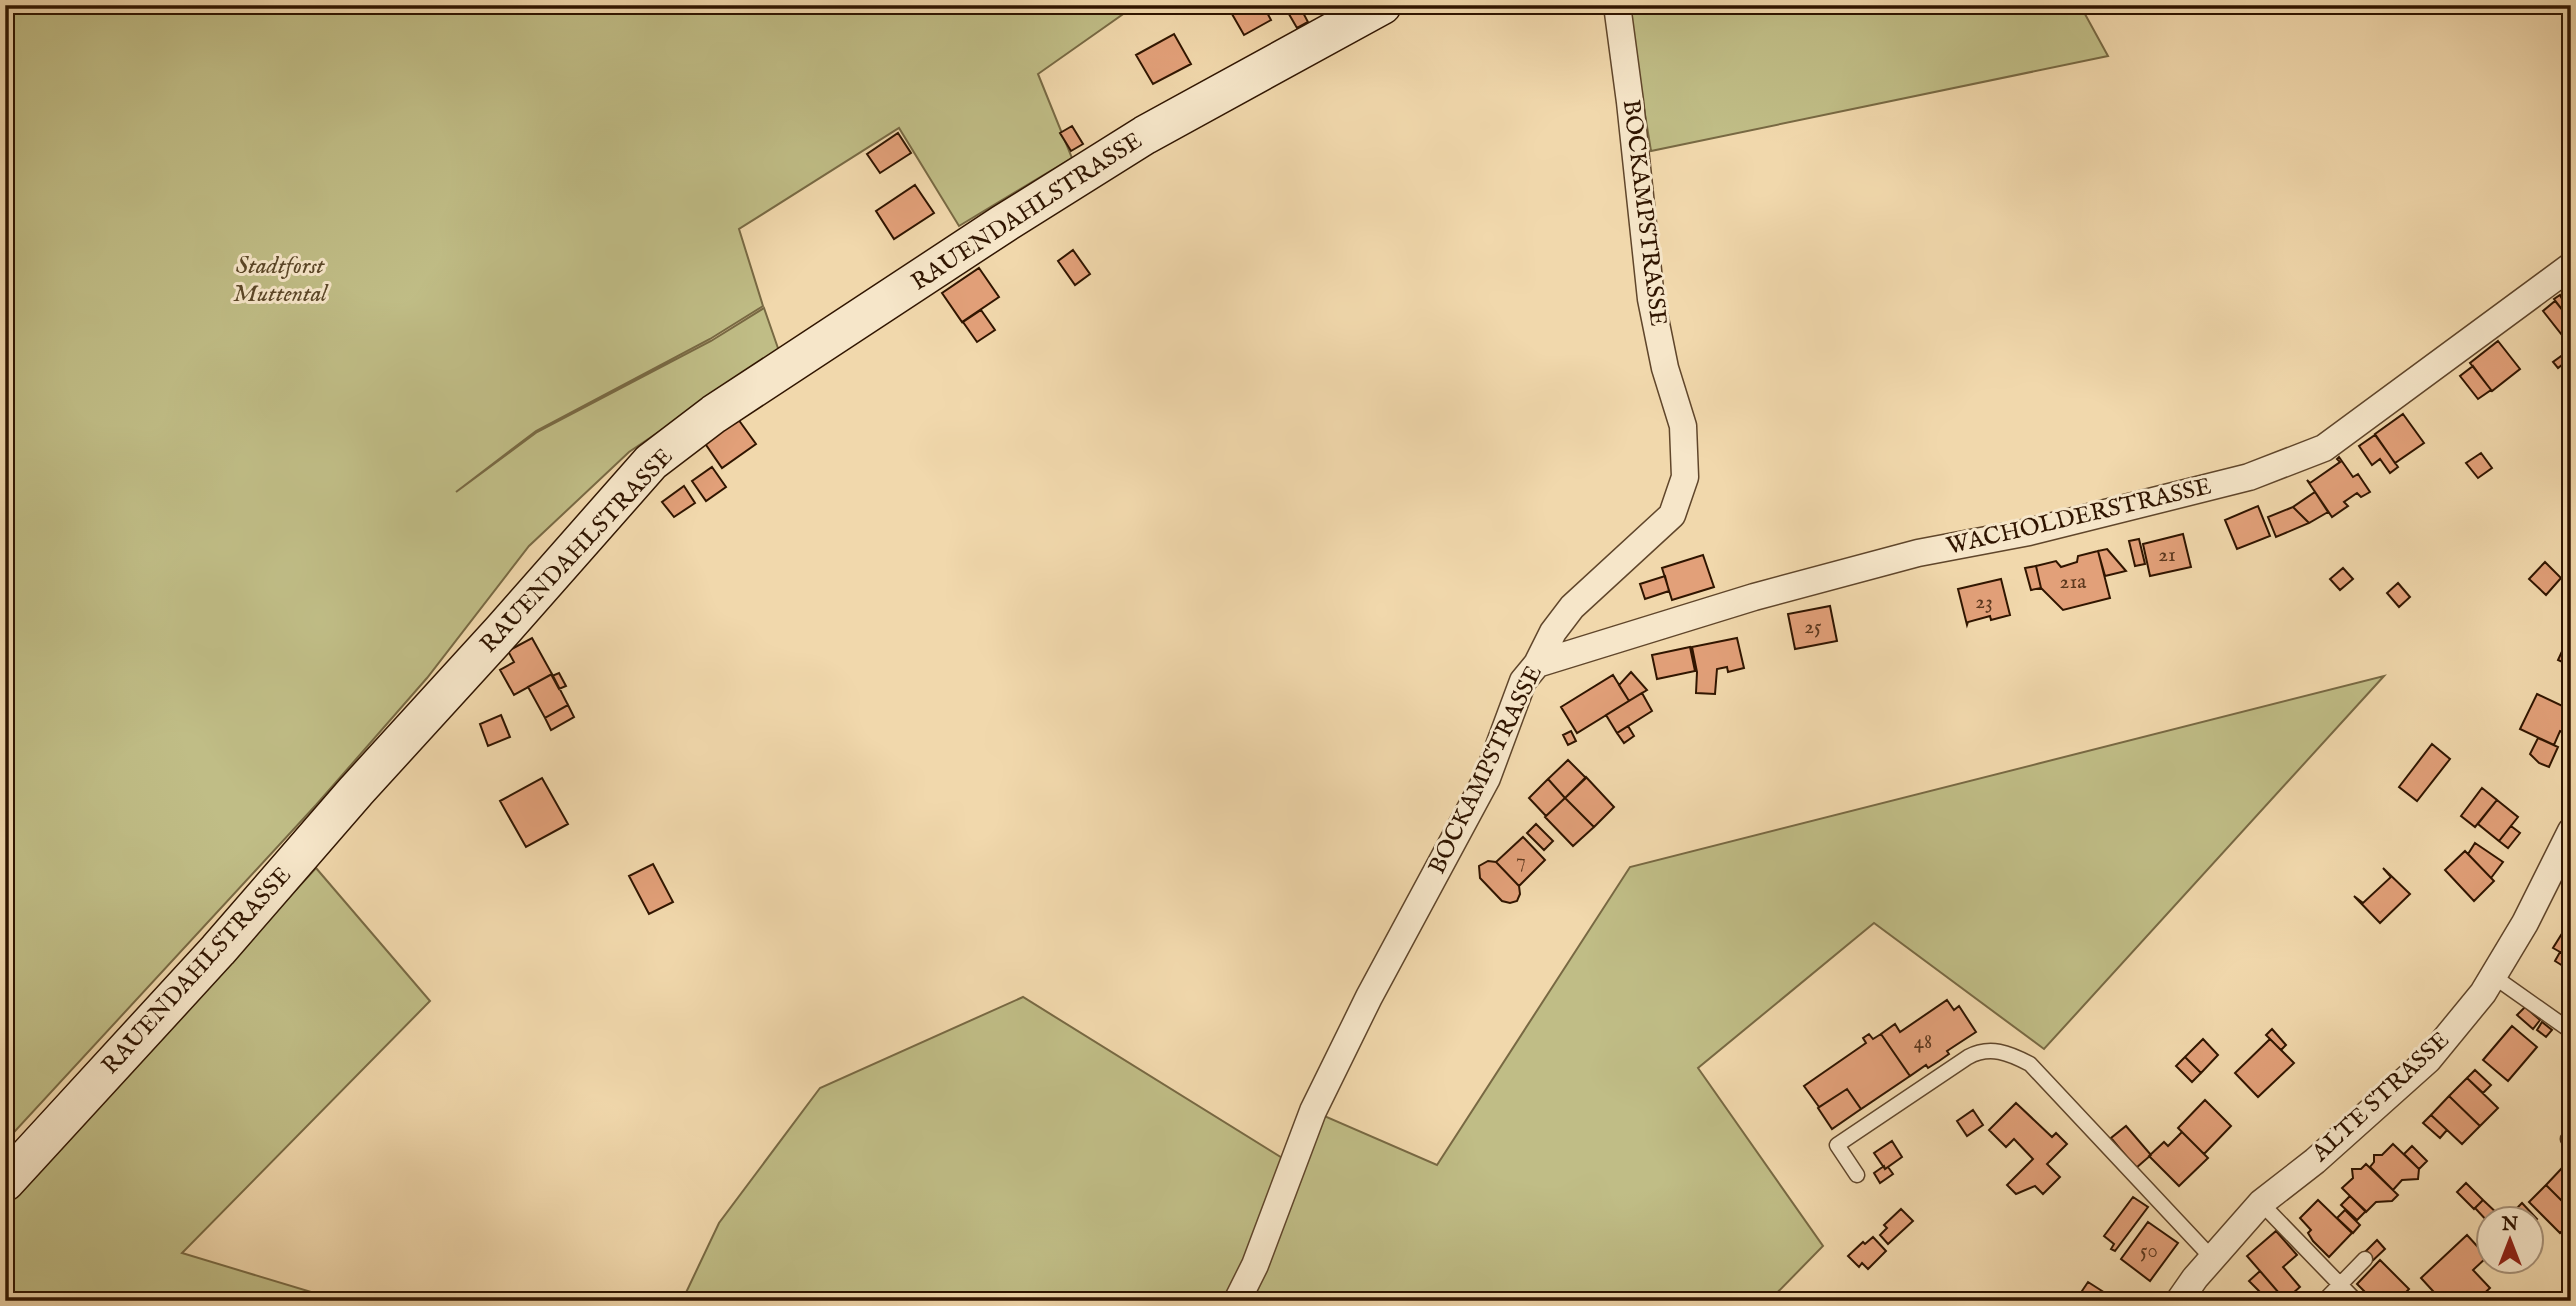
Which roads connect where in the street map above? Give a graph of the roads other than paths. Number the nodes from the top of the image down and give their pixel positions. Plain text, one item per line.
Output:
1 (1382, 5) edge
2 (1617, 5) edge
3 (2571, 267) edge
4 (1537, 664) junction
5 (2571, 831) edge
6 (2493, 975) junction
7 (2571, 1031) edge
8 (1857, 1175) dead end
9 (5, 1182) edge
10 (2261, 1203) junction
11 (2212, 1258) junction
12 (2365, 1259) dead end
13 (2340, 1284) junction
14 (1237, 1301) edge
15 (2179, 1301) edge
16 (2325, 1301) edge
17 (2356, 1301) edge

1 - 9 street, RAUENDAHLSTRASSE
2 - 4 street, BOCKAMPSTRASSE
3 - 4 street, WACHOLDERSTRASSE
4 - 14 street, BOCKAMPSTRASSE
5 - 6 street, ALTE STRASSE
6 - 7 lane
6 - 10 street, ALTE STRASSE
8 - 11 lane
10 - 11 street, ALTE STRASSE
10 - 13 lane
11 - 15 street, ALTE STRASSE
12 - 13 lane
13 - 16 lane
13 - 17 lane

